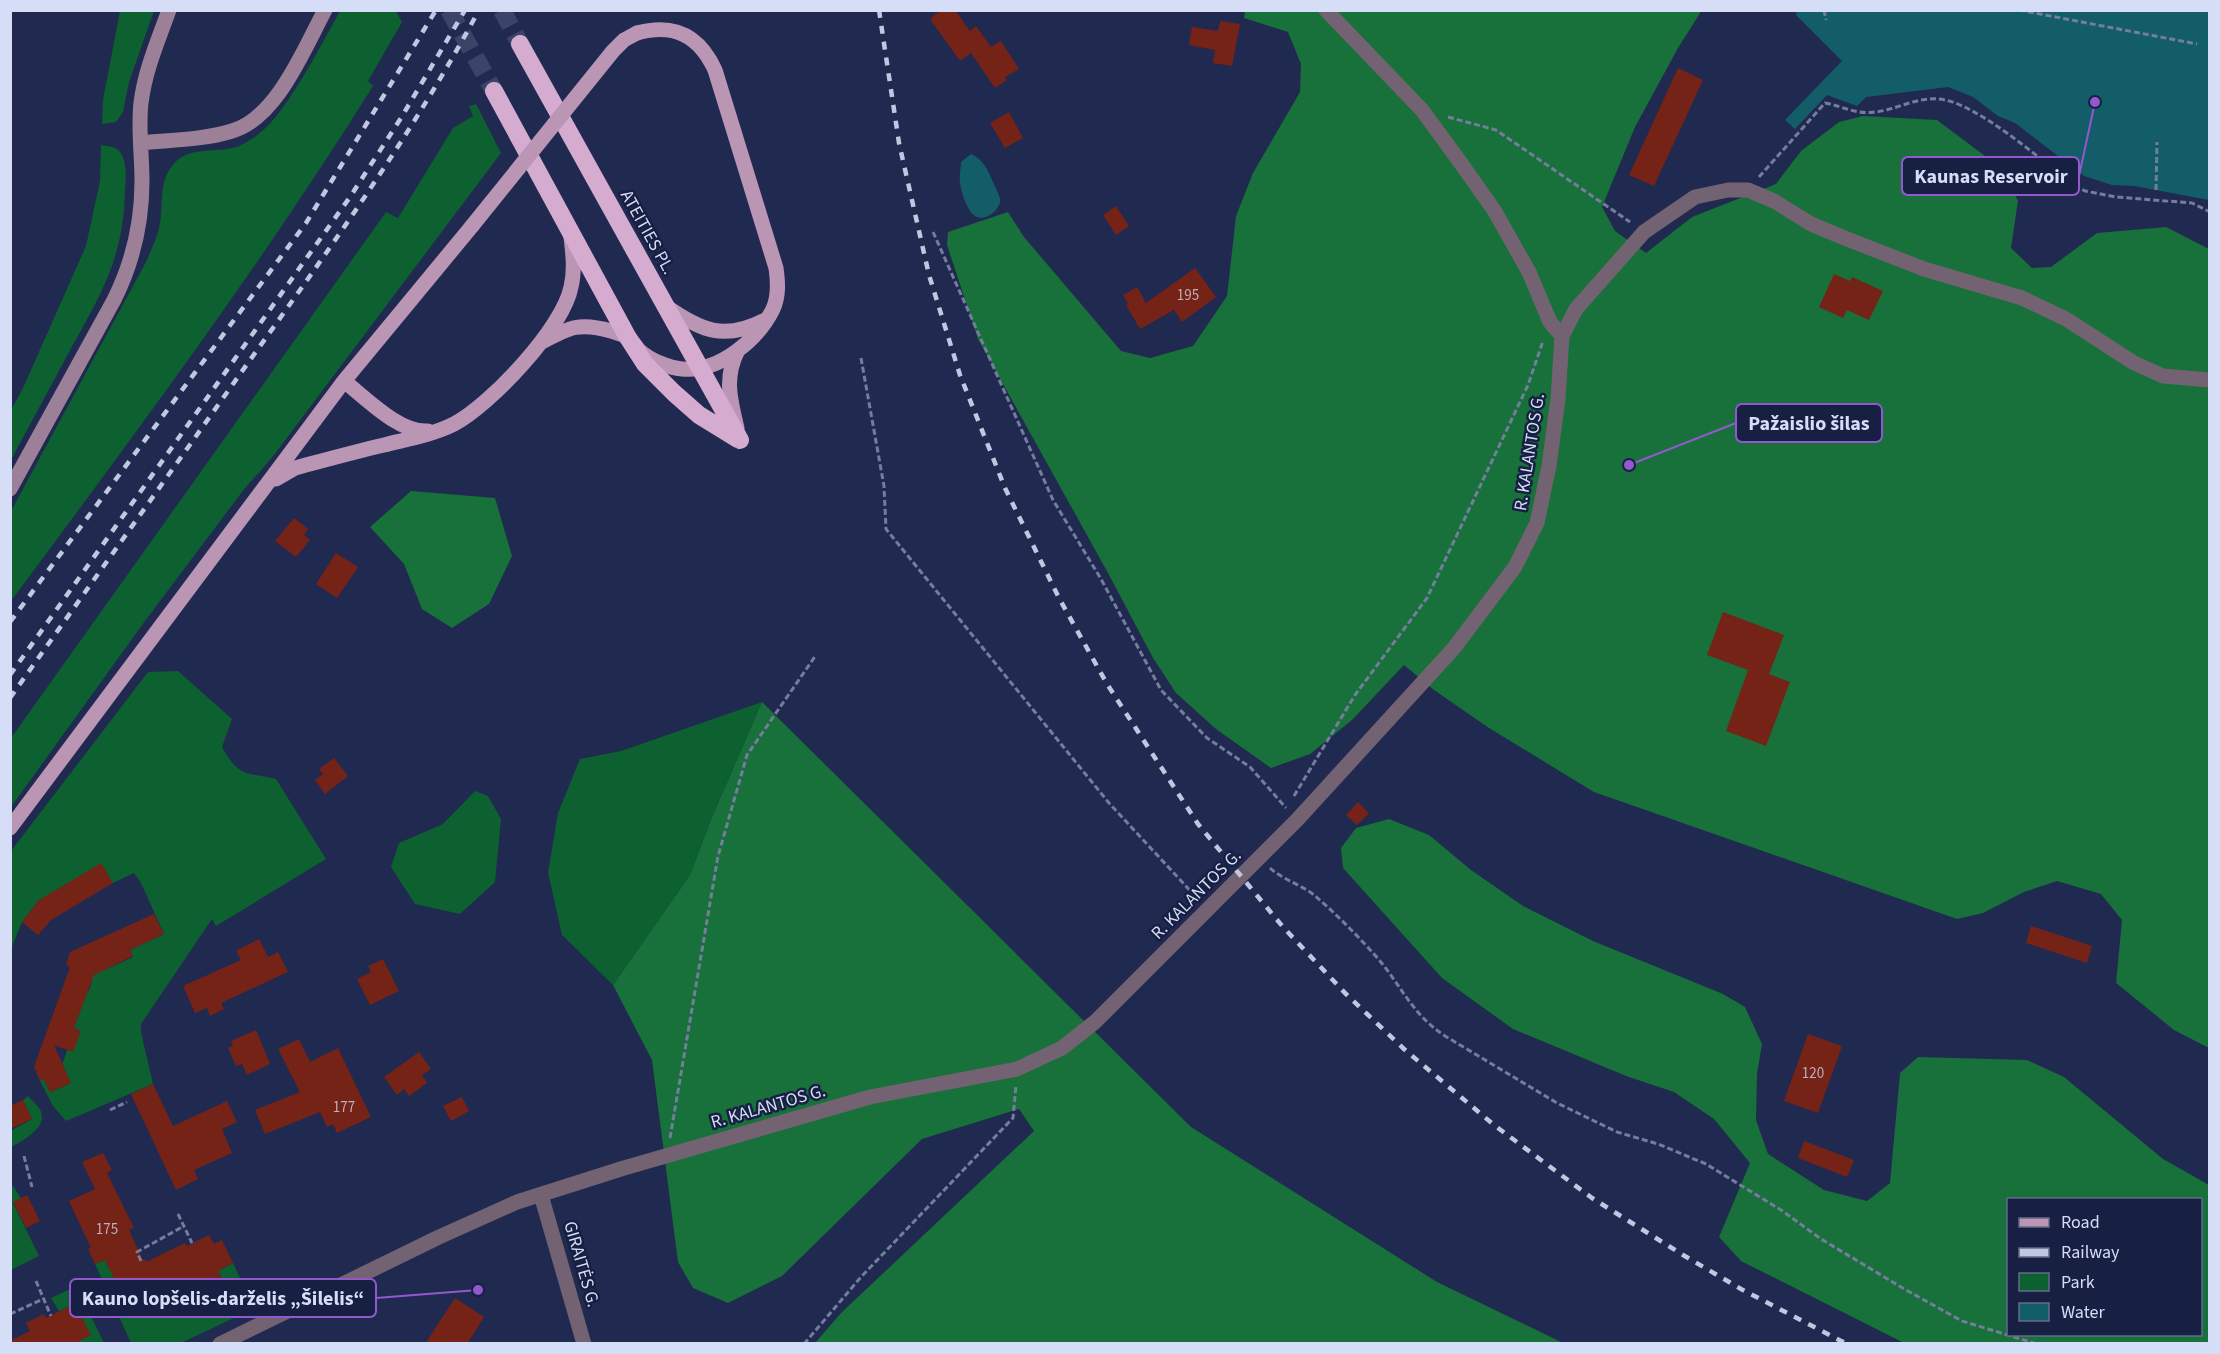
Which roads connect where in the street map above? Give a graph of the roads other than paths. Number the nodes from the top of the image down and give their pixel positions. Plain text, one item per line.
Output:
1 (169, 10) edge
2 (325, 10) edge
3 (1326, 10) edge
4 (520, 44) tunnel mouth
5 (494, 91) tunnel mouth
6 (141, 142) junction
7 (570, 230) junction
8 (664, 305) junction
9 (766, 320) junction
10 (627, 336) junction
11 (1562, 336) junction
12 (542, 342) junction
13 (738, 350) junction
14 (699, 368) junction
15 (2210, 380) edge
16 (344, 381) junction
17 (440, 430) junction
18 (740, 440) junction
19 (10, 489) edge
20 (263, 491) junction
21 (10, 828) edge
22 (542, 1195) junction
23 (220, 1344) edge
24 (584, 1344) edge

1 - 6 main road
2 - 6 main road
3 - 11 street
4 - 8 highway, ATEITIES PL.
5 - 7 highway
6 - 19 main road
7 - 10 highway
7 - 12 main road
8 - 9 main road
8 - 14 highway, ATEITIES PL.
9 - 13 main road
9 - 16 main road, bridge
10 - 12 main road
10 - 14 main road
10 - 18 highway
11 - 15 street
11 - 22 street, R. KALANTOS G.
12 - 17 main road
13 - 14 main road
13 - 18 main road
14 - 18 highway, ATEITIES PL.
16 - 17 main road
16 - 20 main road
17 - 20 main road
20 - 21 main road
22 - 23 street, R. KALANTOS G.
22 - 24 street, GIRAITĖS G.

